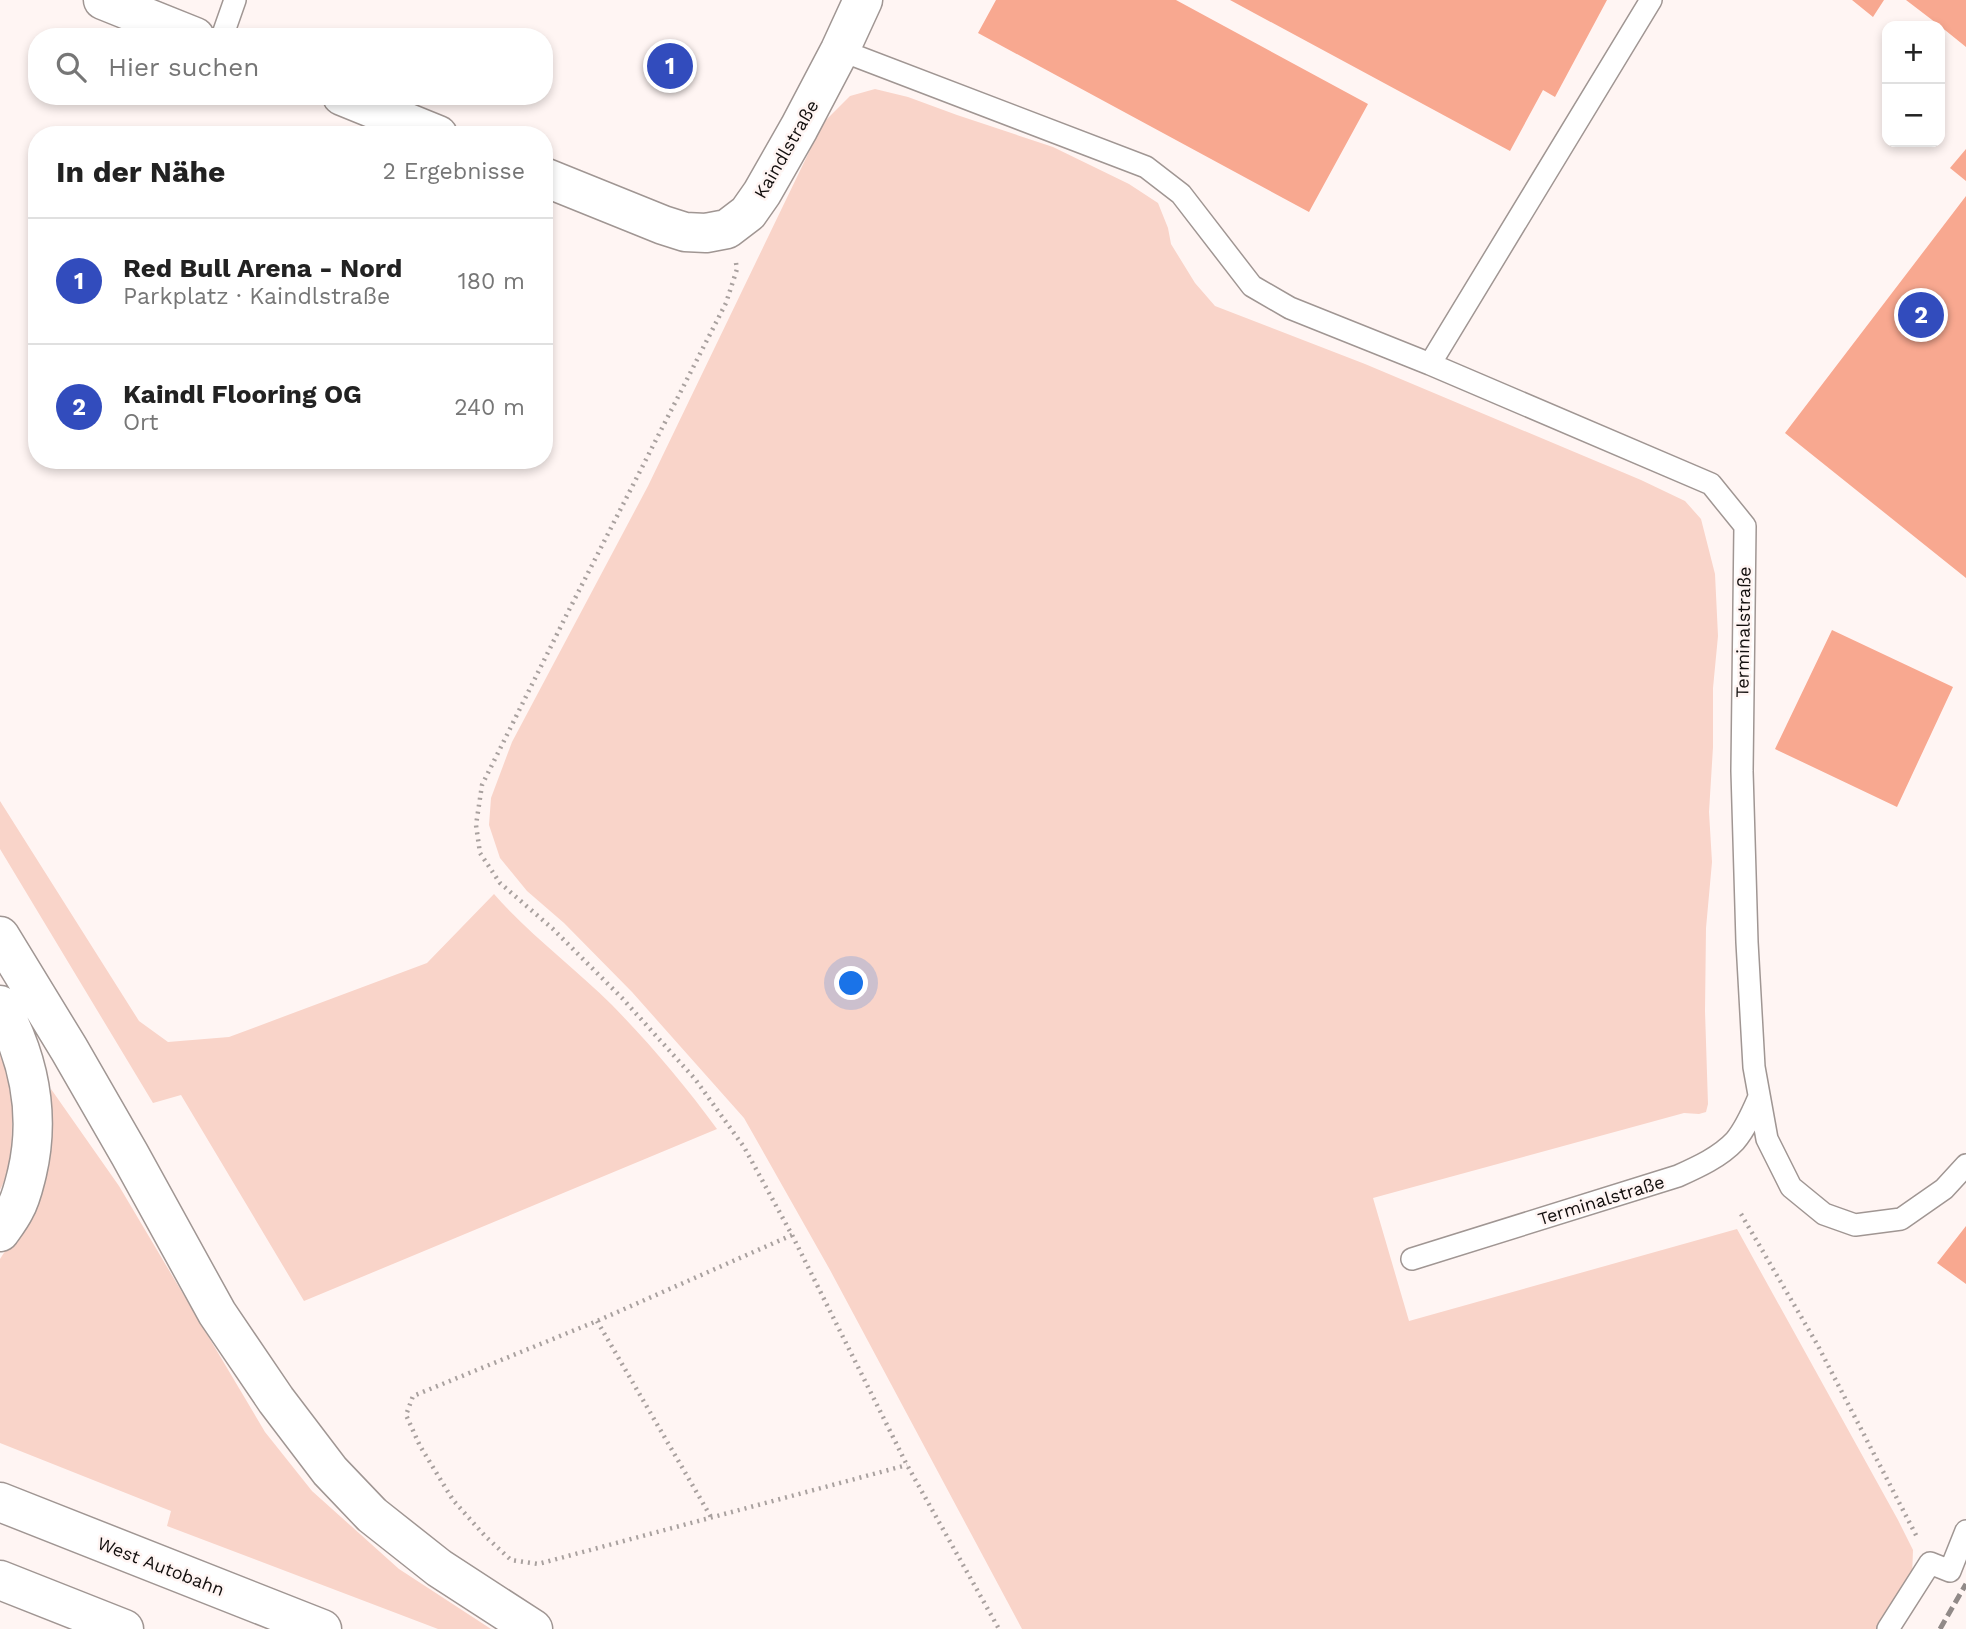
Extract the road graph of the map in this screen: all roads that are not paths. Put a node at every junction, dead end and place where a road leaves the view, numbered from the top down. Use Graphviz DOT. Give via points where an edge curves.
graph roads {
  1 [pos="103,0"];
  2 [pos="236,0"];
  3 [pos="863,0"];
  4 [pos="1651,0"];
  5 [pos="173,28"];
  6 [pos="225,28"];
  7 [pos="840,50"];
  8 [pos="364,105"];
  9 [pos="416,126"];
  10 [pos="553,181"];
  11 [pos="1430,364"];
  12 [pos="0,936"];
  13 [pos="0,1005"];
  14 [pos="1759,1096"];
  15 [pos="1966,1165"];
  16 [pos="0,1232"];
  17 [pos="1412,1259"];
  18 [pos="0,1502"];
  19 [pos="1966,1531"];
  20 [pos="0,1580"];
  21 [pos="124,1629"];
  22 [pos="322,1629"];
  23 [pos="533,1629"];
  24 [pos="1888,1629"];
  1 -- 5 [label="main road"];
  2 -- 6 [label="lane"];
  3 -- 7 [label="main road, Kaindlstraße"];
  4 -- 11 [label="lane"];
  7 -- 10 [label="main road, Kaindlstraße" via="762,193 748,214 727,229 685,232"];
  7 -- 11 [label="lane, Terminalstraße" via="1146,167 1181,194 1252,286 1290,308"];
  8 -- 9 [label="main road"];
  11 -- 14 [label="lane, Terminalstraße" via="1712,484 1745,526 1742,771 1748,970"];
  12 -- 23 [label="main road" via="217,1313 275,1400 330,1471 372,1515 439,1568"];
  13 -- 16 [label="main road" via="15,1032 34,1112 25,1180 16,1208"];
  14 -- 15 [label="lane, Terminalstraße" via="1766,1139 1791,1187 1824,1214 1855,1225 1901,1219 1944,1189"];
  14 -- 17 [label="lane, Terminalstraße" via="1735,1140 1703,1165"];
  18 -- 22 [label="main road, West Autobahn"];
  19 -- 24 [label="lane" via="1950,1571 1930,1563"];
  20 -- 21 [label="main road"];
}
